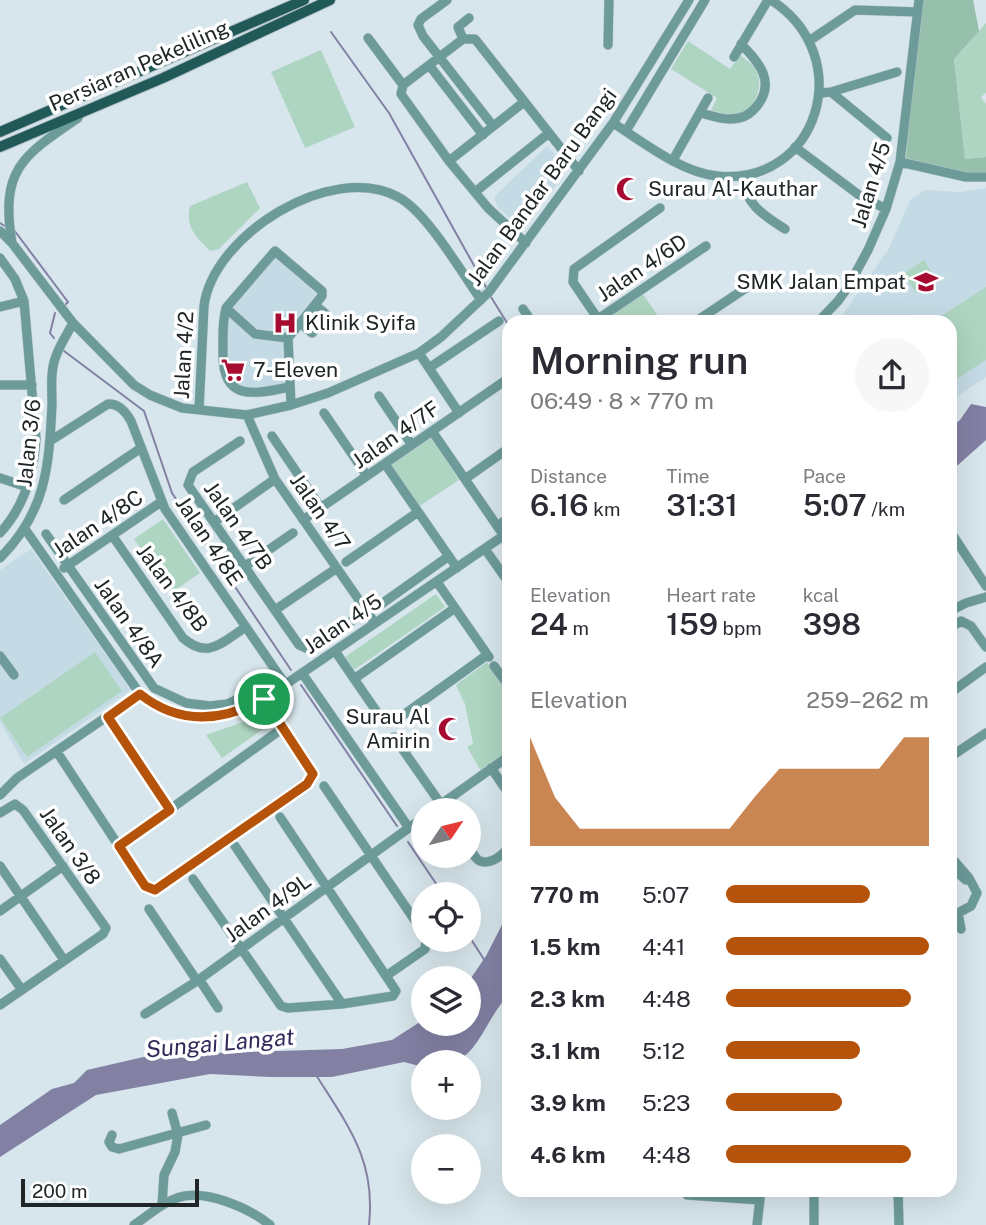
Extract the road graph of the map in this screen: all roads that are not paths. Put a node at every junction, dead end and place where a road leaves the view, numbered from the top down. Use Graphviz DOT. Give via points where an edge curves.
graph roads {
  1 [pos="304,0"];
  2 [pos="330,0"];
  3 [pos="447,0"];
  4 [pos="609,0"];
  5 [pos="689,0"];
  6 [pos="705,0"];
  7 [pos="769,0"];
  8 [pos="850,0"];
  9 [pos="919,0"];
  10 [pos="855,10"];
  11 [pos="918,12"];
  12 [pos="469,18"];
  13 [pos="234,32"];
  14 [pos="368,38"];
  15 [pos="463,39"];
  16 [pos="809,41"];
  17 [pos="239,44"];
  18 [pos="741,44"];
  19 [pos="608,45"];
  20 [pos="440,57"];
  21 [pos="734,57"];
  22 [pos="429,65"];
  23 [pos="897,72"];
  24 [pos="403,85"];
  25 [pos="826,92"];
  26 [pos="708,98"];
  27 [pos="524,102"];
  28 [pos="91,108"];
  29 [pos="701,113"];
  30 [pos="613,123"];
  31 [pos="493,126"];
  32 [pos="626,131"];
  33 [pos="0,132"];
  34 [pos="550,133"];
  35 [pos="483,135"];
  36 [pos="887,138"];
  37 [pos="0,147"];
  38 [pos="795,147"];
  39 [pos="673,160"];
  40 [pos="449,161"];
  41 [pos="901,162"];
  42 [pos="579,171"];
  43 [pos="741,176"];
  44 [pos="986,177"];
  45 [pos="475,192"];
  46 [pos="660,208"];
  47 [pos="886,209"];
  48 [pos="785,229"];
  49 [pos="0,232"];
  50 [pos="12,243"];
  51 [pos="526,243"];
  52 [pos="706,246"];
  53 [pos="0,258"];
  54 [pos="758,280"];
  55 [pos="481,300"];
  56 [pos="24,301"];
  57 [pos="315,305"];
  58 [pos="0,307"];
  59 [pos="226,308"];
  60 [pos="523,309"];
  61 [pos="527,315"];
  62 [pos="595,315"];
  63 [pos="608,315"];
  64 [pos="706,315"];
  65 [pos="825,315"];
  66 [pos="499,321"];
  67 [pos="73,323"];
  68 [pos="300,323"];
  69 [pos="288,338"];
  70 [pos="419,353"];
  71 [pos="429,368"];
  72 [pos="502,383"];
  73 [pos="0,385"];
  74 [pos="32,385"];
  75 [pos="289,387"];
  76 [pos="379,396"];
  77 [pos="291,405"];
  78 [pos="199,410"];
  79 [pos="324,413"];
  80 [pos="459,413"];
  81 [pos="247,415"];
  82 [pos="432,431"];
  83 [pos="272,436"];
  84 [pos="50,441"];
  85 [pos="240,441"];
  86 [pos="412,445"];
  87 [pos="141,448"];
  88 [pos="502,453"];
  89 [pos="385,464"];
  90 [pos="367,477"];
  91 [pos="0,478"];
  92 [pos="275,479"];
  93 [pos="465,479"];
  94 [pos="27,487"];
  95 [pos="64,500"];
  96 [pos="161,502"];
  97 [pos="321,508"];
  98 [pos="418,512"];
  99 [pos="303,520"];
  100 [pos="214,522"];
  101 [pos="502,522"];
  102 [pos="497,526"];
  103 [pos="25,529"];
  104 [pos="502,530"];
  105 [pos="0,533"];
  106 [pos="293,533"];
  107 [pos="46,534"];
  108 [pos="112,535"];
  109 [pos="502,537"];
  110 [pos="957,542"];
  111 [pos="485,549"];
  112 [pos="449,556"];
  113 [pos="0,558"];
  114 [pos="346,562"];
  115 [pos="68,566"];
  116 [pos="244,567"];
  117 [pos="502,567"];
  118 [pos="337,568"];
  119 [pos="457,568"];
  120 [pos="55,575"];
  121 [pos="437,582"];
  122 [pos="986,586"];
  123 [pos="986,597"];
  124 [pos="380,605"];
  125 [pos="455,608"];
  126 [pos="957,608"];
  127 [pos="275,610"];
  128 [pos="353,620"];
  129 [pos="375,623"];
  130 [pos="957,624"];
  131 [pos="246,627"];
  132 [pos="986,647"];
  133 [pos="335,651"];
  134 [pos="0,656"];
  135 [pos="491,660"];
  136 [pos="986,667"];
  137 [pos="277,673"];
  138 [pos="302,673"];
  139 [pos="14,675"];
  140 [pos="502,676"];
  141 [pos="354,679"];
  142 [pos="285,684"];
  143 [pos="957,688"];
  144 [pos="140,694"];
  145 [pos="264,699"];
  146 [pos="108,717"];
  147 [pos="283,727"];
  148 [pos="986,733"];
  149 [pos="394,737"];
  150 [pos="957,750"];
  151 [pos="57,752"];
  152 [pos="502,761"];
  153 [pos="491,768"];
  154 [pos="502,784"];
  155 [pos="324,786"];
  156 [pos="0,795"];
  157 [pos="434,798"];
  158 [pos="453,798"];
  159 [pos="170,810"];
  160 [pos="0,813"];
  161 [pos="280,817"];
  162 [pos="411,826"];
  163 [pos="119,846"];
  164 [pos="235,846"];
  165 [pos="502,852"];
  166 [pos="371,855"];
  167 [pos="481,861"];
  168 [pos="957,865"];
  169 [pos="0,866"];
  170 [pos="63,866"];
  171 [pos="957,871"];
  172 [pos="193,879"];
  173 [pos="971,882"];
  174 [pos="327,887"];
  175 [pos="21,896"];
  176 [pos="149,909"];
  177 [pos="0,911"];
  178 [pos="411,916"];
  179 [pos="284,918"];
  180 [pos="961,929"];
  181 [pos="241,949"];
  182 [pos="421,952"];
  183 [pos="0,959"];
  184 [pos="64,960"];
  185 [pos="386,976"];
  186 [pos="198,980"];
  187 [pos="22,990"];
  188 [pos="342,1004"];
  189 [pos="0,1005"];
  190 [pos="218,1008"];
  191 [pos="145,1014"];
  192 [pos="172,1113"];
  193 [pos="206,1125"];
  194 [pos="112,1135"];
  195 [pos="178,1135"];
  196 [pos="760,1197"];
  197 [pos="814,1197"];
  198 [pos="898,1197"];
  199 [pos="162,1205"];
  200 [pos="134,1225"];
  201 [pos="270,1225"];
  202 [pos="757,1225"];
  203 [pos="814,1225"];
  204 [pos="899,1225"];
  1 -- 13 [label="main road, Persiaran Pekeliling"];
  2 -- 17 [label="main road, Persiaran Pekeliling"];
  3 -- 20 [label="street" via="418,25"];
  4 -- 19 [label="street"];
  5 -- 30 [label="street, Jalan Bandar Baru Bangi"];
  6 -- 32 [label="street"];
  7 -- 16 [label="street" via="797,21"];
  7 -- 18 [label="street"];
  8 -- 10 [label="street"];
  9 -- 11 [label="street, Jalan 4/5"];
  10 -- 11 [label="street"];
  10 -- 16 [label="street"];
  11 -- 41 [label="street, Jalan 4/5"];
  12 -- 15 [label="street" via="458,27"];
  13 -- 17 [label="main road"];
  13 -- 33 [label="main road, Persiaran Pekeliling"];
  14 -- 24 [label="street"];
  15 -- 20 [label="street"];
  15 -- 27 [label="street" via="475,40"];
  16 -- 25 [label="street"];
  17 -- 28 [label="main road, Persiaran Pekeliling"];
  18 -- 21 [label="street"];
  18 -- 29 [label="street" via="764,74 766,88 759,103 737,118"];
  20 -- 22 [label="street"];
  20 -- 31 [label="street"];
  22 -- 24 [label="street"];
  22 -- 35 [label="street"];
  23 -- 25 [label="street"];
  24 -- 40 [label="street" via="401,94"];
  25 -- 36 [label="street"];
  25 -- 38 [label="street"];
  26 -- 29 [label="street"];
  27 -- 31 [label="street"];
  27 -- 34 [label="street"];
  28 -- 37 [label="main road, Persiaran Pekeliling"];
  28 -- 50 [label="street" via="19,164 7,206"];
  29 -- 39 [label="street"];
  30 -- 32 [label="street"];
  30 -- 42 [label="street, Jalan Bandar Baru Bangi"];
  31 -- 35 [label="street"];
  32 -- 39 [label="street"];
  34 -- 42 [label="street"];
  34 -- 45 [label="street"];
  35 -- 40 [label="street"];
  38 -- 43 [label="street" via="759,172"];
  38 -- 47 [label="street" via="859,195"];
  39 -- 43 [label="street" via="714,175"];
  40 -- 45 [label="street"];
  41 -- 44 [label="street"];
  41 -- 47 [label="street, Jalan 4/5"];
  42 -- 51 [label="street, Jalan Bandar Baru Bangi"];
  43 -- 48 [label="street" via="751,204"];
  45 -- 51 [label="street"];
  46 -- 62 [label="street" via="576,266 573,282"];
  47 -- 65 [label="street, Jalan 4/5" via="848,286"];
  49 -- 50 [label="street, Jalan Bandar Baru Bangi"];
  50 -- 67 [label="street, Jalan Bandar Baru Bangi"];
  51 -- 55 [label="street, Jalan Bandar Baru Bangi"];
  52 -- 63 [label="street, Jalan 4/6D"];
  53 -- 56 [label="street"];
  54 -- 64 [label="street"];
  55 -- 70 [label="street, Jalan Bandar Baru Bangi"];
  55 -- 78 [label="street, Jalan 4/2" via="421,216 398,196 366,188 326,192 304,200 258,225 219,265 205,299"];
  56 -- 58 [label="street"];
  56 -- 74 [label="street"];
  57 -- 59 [label="street" via="322,291 275,251"];
  57 -- 68 [label="street"];
  57 -- 68 [label="street" via="327,315 312,333"];
  59 -- 69 [label="street" via="255,334"];
  59 -- 75 [label="street" via="223,367 229,384 256,393"];
  60 -- 61 [label="street"];
  66 -- 71 [label="street"];
  67 -- 78 [label="street, Jalan Bandar Baru Bangi" via="134,385 166,403"];
  67 -- 84 [label="street, Jalan 3/6" via="54,363"];
  68 -- 69 [label="street"];
  69 -- 75 [label="street"];
  70 -- 71 [label="street"];
  70 -- 77 [label="street, Jalan Bandar Baru Bangi"];
  71 -- 80 [label="street"];
  72 -- 80 [label="street, Jalan 4/7F"];
  73 -- 74 [label="street"];
  74 -- 94 [label="street" via="35,459"];
  75 -- 77 [label="street"];
  76 -- 86 [label="street"];
  77 -- 81 [label="street, Jalan Bandar Baru Bangi"];
  78 -- 81 [label="street, Jalan Bandar Baru Bangi"];
  79 -- 90 [label="street"];
  80 -- 82 [label="street, Jalan 4/7F"];
  81 -- 92 [label="street, Jalan 4/7"];
  82 -- 86 [label="street, Jalan 4/7F"];
  82 -- 93 [label="street"];
  83 -- 97 [label="street"];
  84 -- 87 [label="street, Jalan 4/8E" via="113,403 128,415"];
  84 -- 103 [label="street, Jalan 3/6" via="46,479"];
  85 -- 100 [label="street, Jalan 4/7B" via="193,472 188,485"];
  86 -- 89 [label="street, Jalan 4/7F"];
  87 -- 95 [label="street"];
  87 -- 96 [label="street, Jalan 4/8E"];
  88 -- 93 [label="street"];
  89 -- 90 [label="street, Jalan 4/7F"];
  89 -- 98 [label="street"];
  90 -- 97 [label="street, Jalan 4/7F"];
  91 -- 94 [label="street"];
  92 -- 99 [label="street, Jalan 4/7"];
  92 -- 100 [label="street"];
  93 -- 102 [label="street"];
  94 -- 105 [label="street"];
  96 -- 108 [label="street, Jalan 4/8C"];
  96 -- 131 [label="street, Jalan 4/8E"];
  97 -- 99 [label="street, Jalan 4/7F"];
  98 -- 112 [label="street"];
  98 -- 114 [label="street"];
  99 -- 118 [label="street, Jalan 4/7"];
  100 -- 116 [label="street, Jalan 4/7B"];
  101 -- 102 [label="street"];
  102 -- 104 [label="street"];
  103 -- 113 [label="street, Jalan 3/6"];
  103 -- 120 [label="street, Jalan 4/5"];
  106 -- 116 [label="street"];
  107 -- 115 [label="street, Jalan 4/8A"];
  108 -- 115 [label="street, Jalan 4/8C"];
  108 -- 131 [label="street, Jalan 4/8B" via="193,647 213,647"];
  109 -- 111 [label="street, Jalan 4/5"];
  110 -- 122 [label="street"];
  111 -- 117 [label="street"];
  111 -- 119 [label="street, Jalan 4/5"];
  112 -- 119 [label="street"];
  112 -- 124 [label="street"];
  115 -- 120 [label="street, Jalan 4/8C"];
  115 -- 137 [label="street, Jalan 4/8A" via="147,680 171,697 199,706 227,704"];
  116 -- 127 [label="street, Jalan 4/7B"];
  118 -- 127 [label="street"];
  118 -- 129 [label="street, Jalan 4/7"];
  119 -- 121 [label="street, Jalan 4/5"];
  120 -- 144 [label="street, Jalan 4/5"];
  121 -- 125 [label="street"];
  121 -- 129 [label="street, Jalan 4/5"];
  123 -- 126 [label="street"];
  125 -- 135 [label="street"];
  125 -- 141 [label="street"];
  127 -- 128 [label="street, Jalan 4/7B" via="299,645 310,650"];
  129 -- 133 [label="street, Jalan 4/5"];
  130 -- 132 [label="street" via="968,623"];
  131 -- 137 [label="street, Jalan 4/8E"];
  133 -- 138 [label="street, Jalan 4/5"];
  133 -- 141 [label="street"];
  134 -- 139 [label="street"];
  135 -- 140 [label="street"];
  135 -- 141 [label="street" via="388,723"];
  136 -- 143 [label="street"];
  137 -- 142 [label="street, Jalan 4/8E"];
  138 -- 142 [label="street, Jalan 4/5"];
  138 -- 162 [label="street"];
  142 -- 145 [label="street, Jalan 4/5"];
  144 -- 145 [label="street, Jalan 4/5" via="166,710 200,717 242,711"];
  144 -- 146 [label="street"];
  145 -- 147 [label="street"];
  146 -- 151 [label="street"];
  146 -- 159 [label="street"];
  147 -- 159 [label="street"];
  147 -- 163 [label="street" via="312,771 307,784 155,890 145,886"];
  148 -- 150 [label="street"];
  149 -- 157 [label="street"];
  151 -- 156 [label="street"];
  151 -- 163 [label="street"];
  152 -- 153 [label="street"];
  153 -- 154 [label="street"];
  153 -- 158 [label="street"];
  155 -- 166 [label="street"];
  159 -- 163 [label="street"];
  160 -- 170 [label="street, Jalan 3/8" via="10,805 19,806"];
  161 -- 174 [label="street"];
  162 -- 166 [label="street, Jalan 4/9L"];
  164 -- 179 [label="street"];
  165 -- 167 [label="street" via="492,861"];
  166 -- 174 [label="street, Jalan 4/9L"];
  166 -- 178 [label="street"];
  168 -- 173 [label="street"];
  169 -- 175 [label="street"];
  170 -- 175 [label="street"];
  170 -- 184 [label="street, Jalan 3/8" via="105,925 103,934"];
  171 -- 173 [label="street"];
  172 -- 181 [label="street"];
  173 -- 180 [label="street" via="977,893 971,906 958,913"];
  174 -- 179 [label="street, Jalan 4/9L"];
  174 -- 185 [label="street"];
  175 -- 177 [label="street"];
  175 -- 184 [label="street"];
  176 -- 186 [label="street"];
  179 -- 181 [label="street, Jalan 4/9L"];
  179 -- 188 [label="street"];
  181 -- 186 [label="street, Jalan 4/9L"];
  181 -- 188 [label="street" via="281,1006"];
  182 -- 185 [label="street"];
  183 -- 187 [label="street"];
  184 -- 187 [label="street"];
  185 -- 188 [label="street" via="395,995"];
  186 -- 190 [label="street"];
  186 -- 191 [label="street, Jalan 4/9L"];
  187 -- 189 [label="street"];
  192 -- 195 [label="street"];
  193 -- 195 [label="street"];
  194 -- 195 [label="street" via="108,1142 118,1149 170,1133"];
  195 -- 199 [label="street" via="164,1175"];
  196 -- 202 [label="street"];
  197 -- 203 [label="street"];
  198 -- 204 [label="street"];
  199 -- 200 [label="street"];
  199 -- 201 [label="street" via="184,1195 217,1198"];
}
